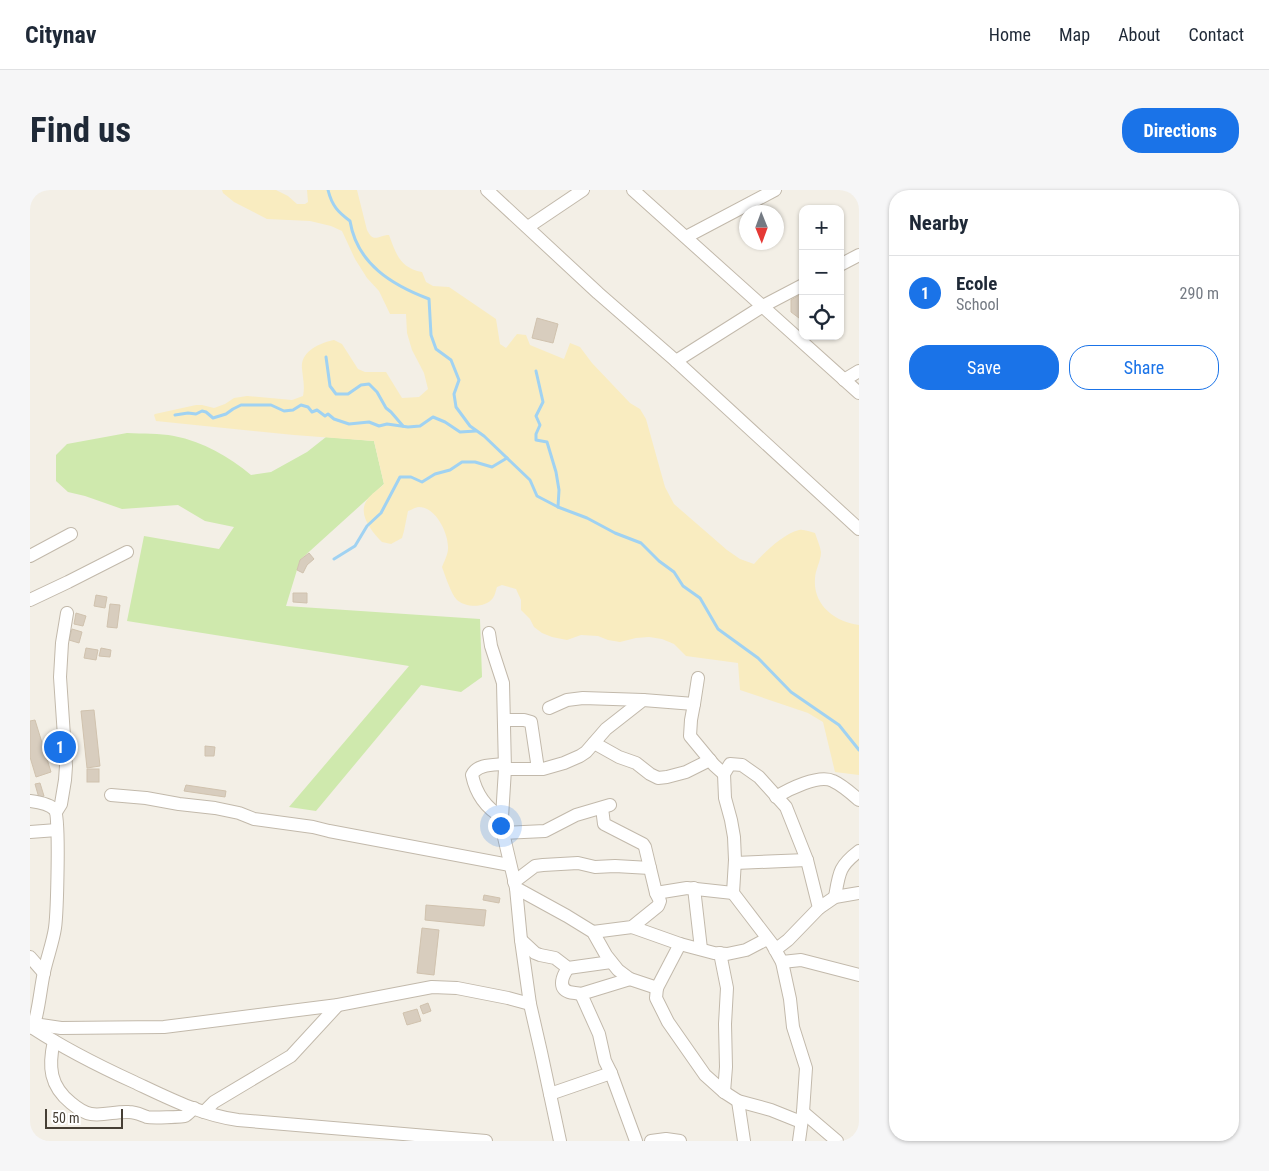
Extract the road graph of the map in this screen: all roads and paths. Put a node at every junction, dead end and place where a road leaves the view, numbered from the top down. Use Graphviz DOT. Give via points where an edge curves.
graph roads {
  1 [pos="487,190"];
  2 [pos="583,190"];
  3 [pos="633,190"];
  4 [pos="775,190"];
  5 [pos="528,227"];
  6 [pos="686,237"];
  7 [pos="859,255"];
  8 [pos="844,264"];
  9 [pos="799,287"];
  10 [pos="762,306"];
  11 [pos="676,361"];
  12 [pos="859,371"];
  13 [pos="844,380"];
  14 [pos="859,393"];
  15 [pos="859,529"];
  16 [pos="71,534"];
  17 [pos="126,552"];
  18 [pos="30,556"];
  19 [pos="30,600"];
  20 [pos="67,613"];
  21 [pos="489,633"];
  22 [pos="698,678"];
  23 [pos="644,700"];
  24 [pos="694,704"];
  25 [pos="549,708"];
  26 [pos="504,720"];
  27 [pos="594,743"];
  28 [pos="710,760"];
  29 [pos="504,766"];
  30 [pos="538,769"];
  31 [pos="724,774"];
  32 [pos="112,795"];
  33 [pos="776,797"];
  34 [pos="859,800"];
  35 [pos="30,801"];
  36 [pos="56,812"];
  37 [pos="502,817"];
  38 [pos="57,830"];
  39 [pos="30,832"];
  40 [pos="504,833"];
  41 [pos="859,851"];
  42 [pos="807,860"];
  43 [pos="735,863"];
  44 [pos="510,865"];
  45 [pos="650,868"];
  46 [pos="515,885"];
  47 [pos="694,888"];
  48 [pos="656,892"];
  49 [pos="733,893"];
  50 [pos="858,895"];
  51 [pos="835,897"];
  52 [pos="819,908"];
  53 [pos="632,927"];
  54 [pos="593,932"];
  55 [pos="767,938"];
  56 [pos="521,940"];
  57 [pos="680,944"];
  58 [pos="701,949"];
  59 [pos="720,953"];
  60 [pos="779,956"];
  61 [pos="30,957"];
  62 [pos="611,962"];
  63 [pos="568,968"];
  64 [pos="44,972"];
  65 [pos="859,975"];
  66 [pos="630,979"];
  67 [pos="657,988"];
  68 [pos="581,994"];
  69 [pos="530,1004"];
  70 [pos="338,1005"];
  71 [pos="32,1026"];
  72 [pos="54,1041"];
  73 [pos="611,1073"];
  74 [pos="724,1092"];
  75 [pos="550,1094"];
  76 [pos="738,1101"];
  77 [pos="199,1110"];
  78 [pos="802,1117"];
  79 [pos="419,1138"];
  80 [pos="486,1141"];
  81 [pos="560,1141"];
  82 [pos="636,1141"];
  83 [pos="651,1141"];
  84 [pos="680,1141"];
  85 [pos="744,1141"];
  86 [pos="799,1141"];
  87 [pos="837,1141"];
  1 -- 5 [label="street"];
  2 -- 5 [label="street"];
  3 -- 6 [label="street"];
  4 -- 6 [label="street"];
  5 -- 11 [label="street"];
  6 -- 10 [label="street"];
  7 -- 8 [label="street"];
  9 -- 10 [label="street"];
  10 -- 11 [label="street"];
  10 -- 13 [label="street"];
  11 -- 15 [label="street"];
  12 -- 13 [label="street"];
  13 -- 14 [label="street"];
  16 -- 18 [label="street"];
  17 -- 19 [label="street"];
  20 -- 36 [label="street" via="60,677 66,766 61,804"];
  21 -- 26 [label="street" via="502,684"];
  22 -- 24 [label="street"];
  23 -- 24 [label="street"];
  23 -- 25 [label="street" via="583,698 567,700"];
  23 -- 27 [label="street" via="606,729"];
  24 -- 28 [label="street" via="690,736"];
  26 -- 29 [label="street"];
  26 -- 30 [label="street" via="531,722"];
  27 -- 28 [label="street" via="636,763 658,778 686,772"];
  27 -- 30 [label="street" via="586,752 564,764"];
  28 -- 31 [label="street"];
  29 -- 30 [label="street"];
  29 -- 37 [label="street"];
  29 -- 37 [label="street" via="482,767 472,775 482,799"];
  31 -- 33 [label="street" via="730,764 742,765 759,777"];
  31 -- 43 [label="street"];
  32 -- 44 [label="street" via="215,808 254,819 313,827"];
  33 -- 34 [label="street" via="807,782 826,779 834,781"];
  33 -- 42 [label="street" via="786,807"];
  35 -- 36 [label="street"];
  36 -- 38 [label="street"];
  37 -- 40 [label="street"];
  38 -- 39 [label="street"];
  38 -- 64 [label="street" via="55,930"];
  40 -- 44 [label="street"];
  40 -- 45 [label="street" via="545,831 576,815 606,806 604,824 643,844"];
  41 -- 51 [label="street" via="843,866"];
  42 -- 43 [label="street"];
  42 -- 52 [label="street"];
  43 -- 49 [label="street"];
  44 -- 46 [label="street"];
  45 -- 46 [label="street" via="543,864 535,866"];
  45 -- 48 [label="street"];
  46 -- 54 [label="street"];
  46 -- 56 [label="street"];
  47 -- 48 [label="street"];
  47 -- 49 [label="street"];
  47 -- 58 [label="street"];
  48 -- 53 [label="street" via="660,901 658,906"];
  49 -- 55 [label="street"];
  50 -- 51 [label="street"];
  51 -- 52 [label="street"];
  52 -- 60 [label="street" via="788,940"];
  53 -- 54 [label="street"];
  53 -- 57 [label="street"];
  54 -- 62 [label="street"];
  55 -- 59 [label="street" via="746,950"];
  55 -- 60 [label="street"];
  56 -- 63 [label="street" via="534,953 555,958"];
  56 -- 69 [label="street"];
  57 -- 58 [label="street"];
  57 -- 67 [label="street"];
  58 -- 59 [label="street"];
  59 -- 74 [label="street" via="727,988"];
  60 -- 65 [label="street"];
  60 -- 78 [label="street" via="793,1027 806,1068"];
  61 -- 64 [label="street"];
  62 -- 63 [label="street"];
  62 -- 66 [label="street"];
  63 -- 68 [label="street" via="563,975 563,989"];
  64 -- 71 [label="street" via="37,1016"];
  66 -- 67 [label="street"];
  66 -- 68 [label="street"];
  67 -- 74 [label="street" via="656,998 668,1022 705,1075"];
  68 -- 73 [label="street" via="599,1034"];
  69 -- 70 [label="street" via="457,988 432,987"];
  69 -- 75 [label="street"];
  70 -- 71 [label="street" via="164,1028"];
  70 -- 77 [label="street" via="291,1056"];
  71 -- 72 [label="street"];
  72 -- 77 [label="street" via="88,1060"];
  72 -- 77 [label="street" via="51,1066 56,1088 64,1098 89,1114 126,1112 153,1118 186,1116"];
  73 -- 75 [label="street"];
  73 -- 82 [label="street"];
  74 -- 76 [label="street"];
  75 -- 81 [label="street"];
  76 -- 78 [label="street"];
  76 -- 85 [label="street"];
  77 -- 79 [label="street" via="238,1120"];
  78 -- 86 [label="street"];
  78 -- 87 [label="street"];
  79 -- 80 [label="street"];
  83 -- 84 [label="street"];
}
